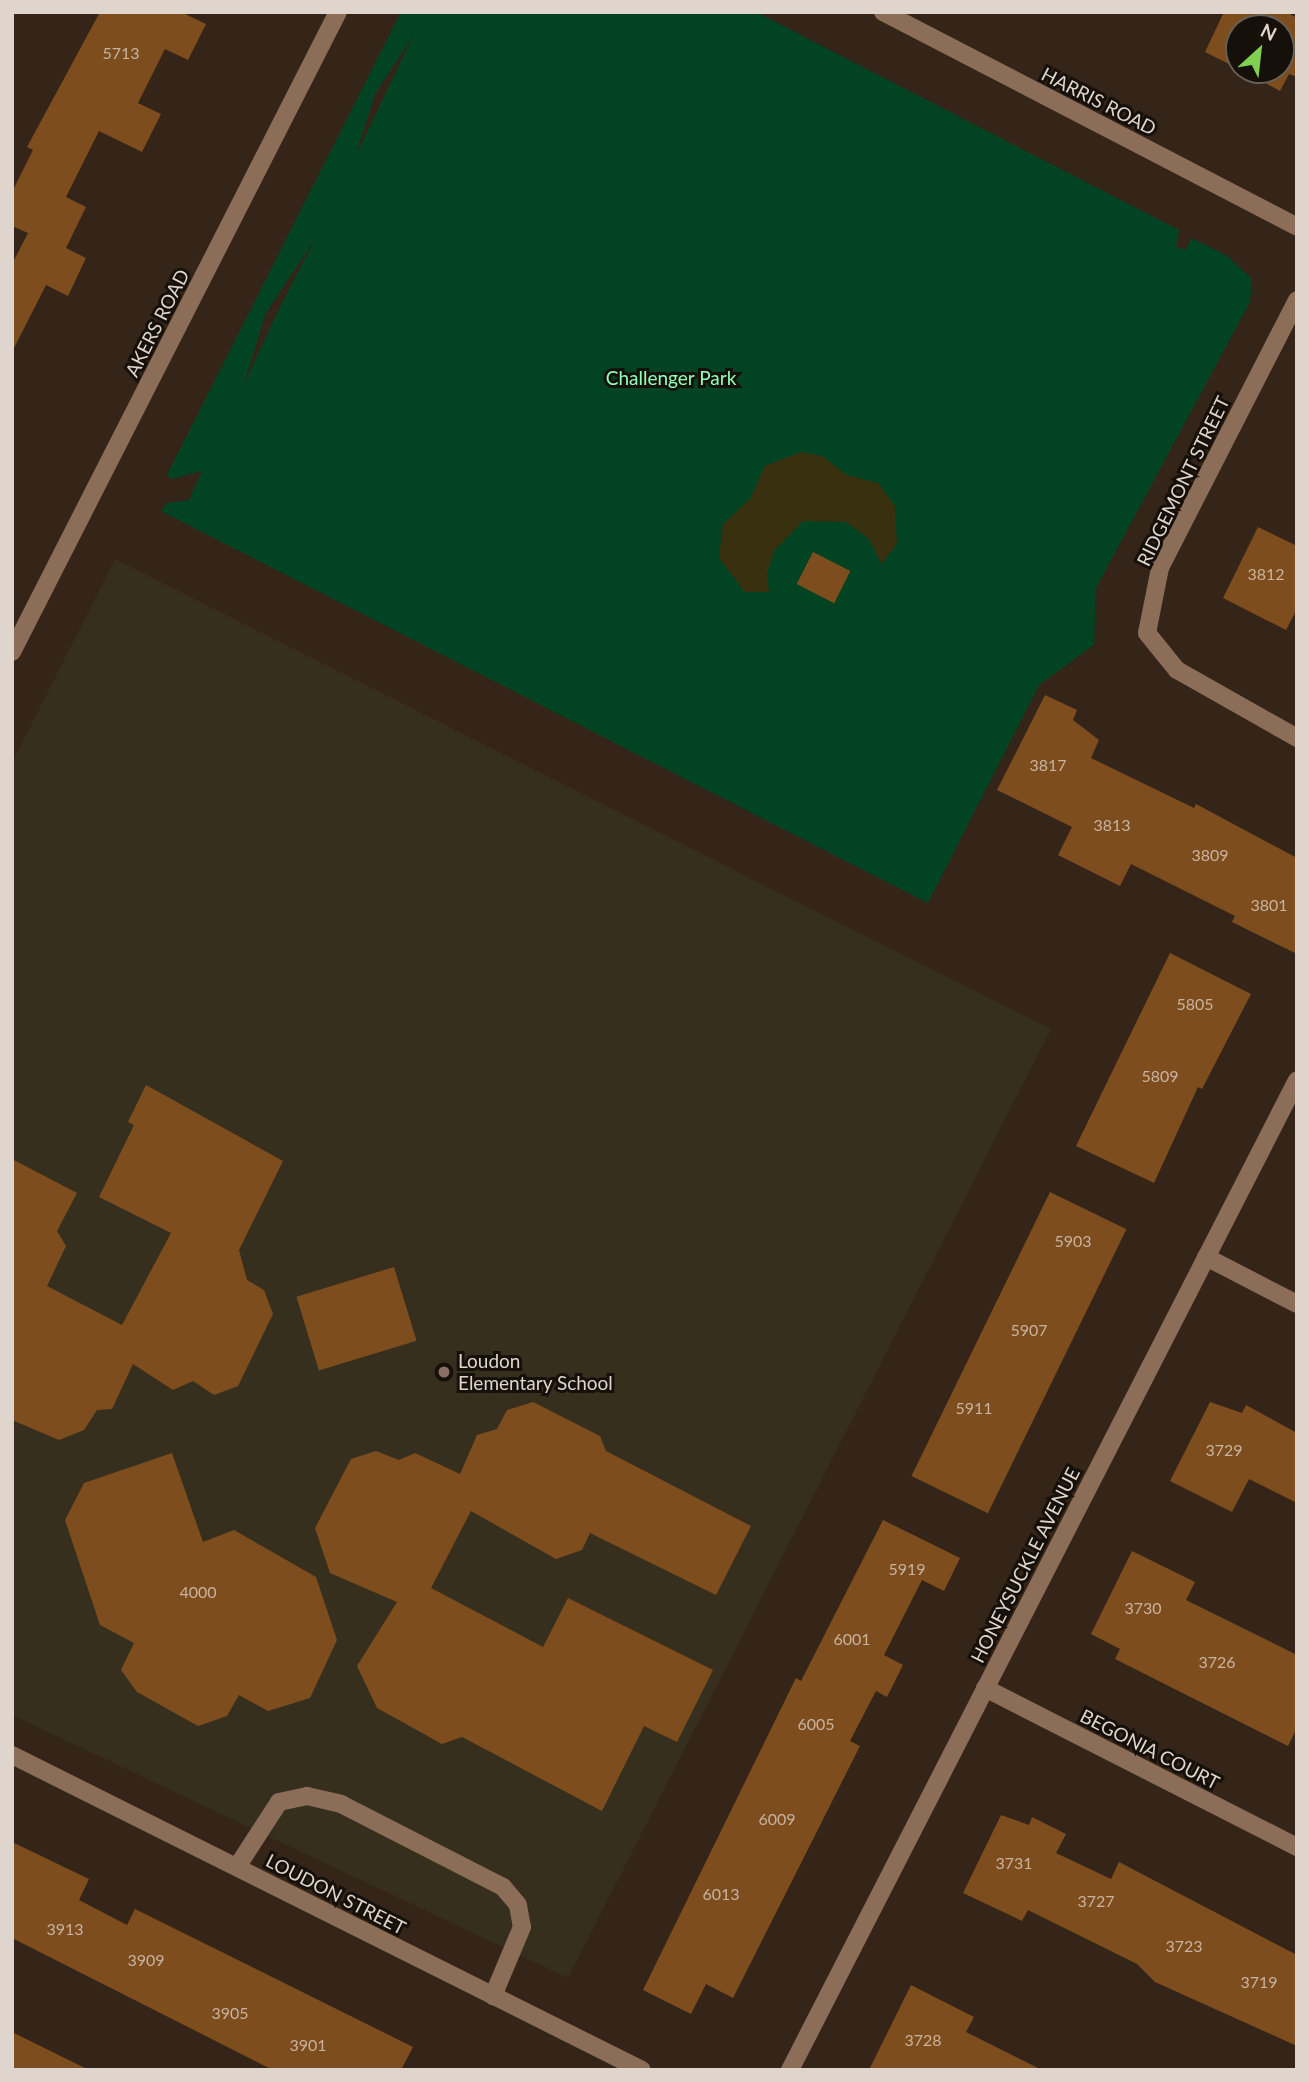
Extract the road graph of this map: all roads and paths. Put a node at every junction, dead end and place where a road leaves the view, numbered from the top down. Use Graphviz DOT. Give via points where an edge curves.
graph roads {
  1 [pos="338,12"];
  2 [pos="883,12"];
  3 [pos="1297,227"];
  4 [pos="1297,300"];
  5 [pos="12,652"];
  6 [pos="1297,738"];
  7 [pos="1297,1080"];
  8 [pos="1206,1257"];
  9 [pos="1297,1304"];
  10 [pos="985,1688"];
  11 [pos="12,1755"];
  12 [pos="1297,1847"];
  13 [pos="237,1867"];
  14 [pos="493,1996"];
  15 [pos="642,2070"];
  16 [pos="790,2070"];
  1 -- 5 [label="street, AKERS ROAD"];
  2 -- 3 [label="street, HARRIS ROAD"];
  4 -- 6 [label="street, RIDGEMONT STREET" via="1160,568 1147,633 1177,670"];
  7 -- 8 [label="street, HONEYSUCKLE AVENUE"];
  8 -- 9 [label="street"];
  8 -- 10 [label="street, HONEYSUCKLE AVENUE"];
  10 -- 12 [label="street, BEGONIA COURT"];
  10 -- 16 [label="street, HONEYSUCKLE AVENUE"];
  11 -- 13 [label="street, LOUDON STREET"];
  13 -- 14 [label="street, LOUDON STREET"];
  13 -- 14 [label="street" via="279,1802 307,1796 341,1804 503,1887 518,1905 522,1927"];
  14 -- 15 [label="street, LOUDON STREET"];
}
